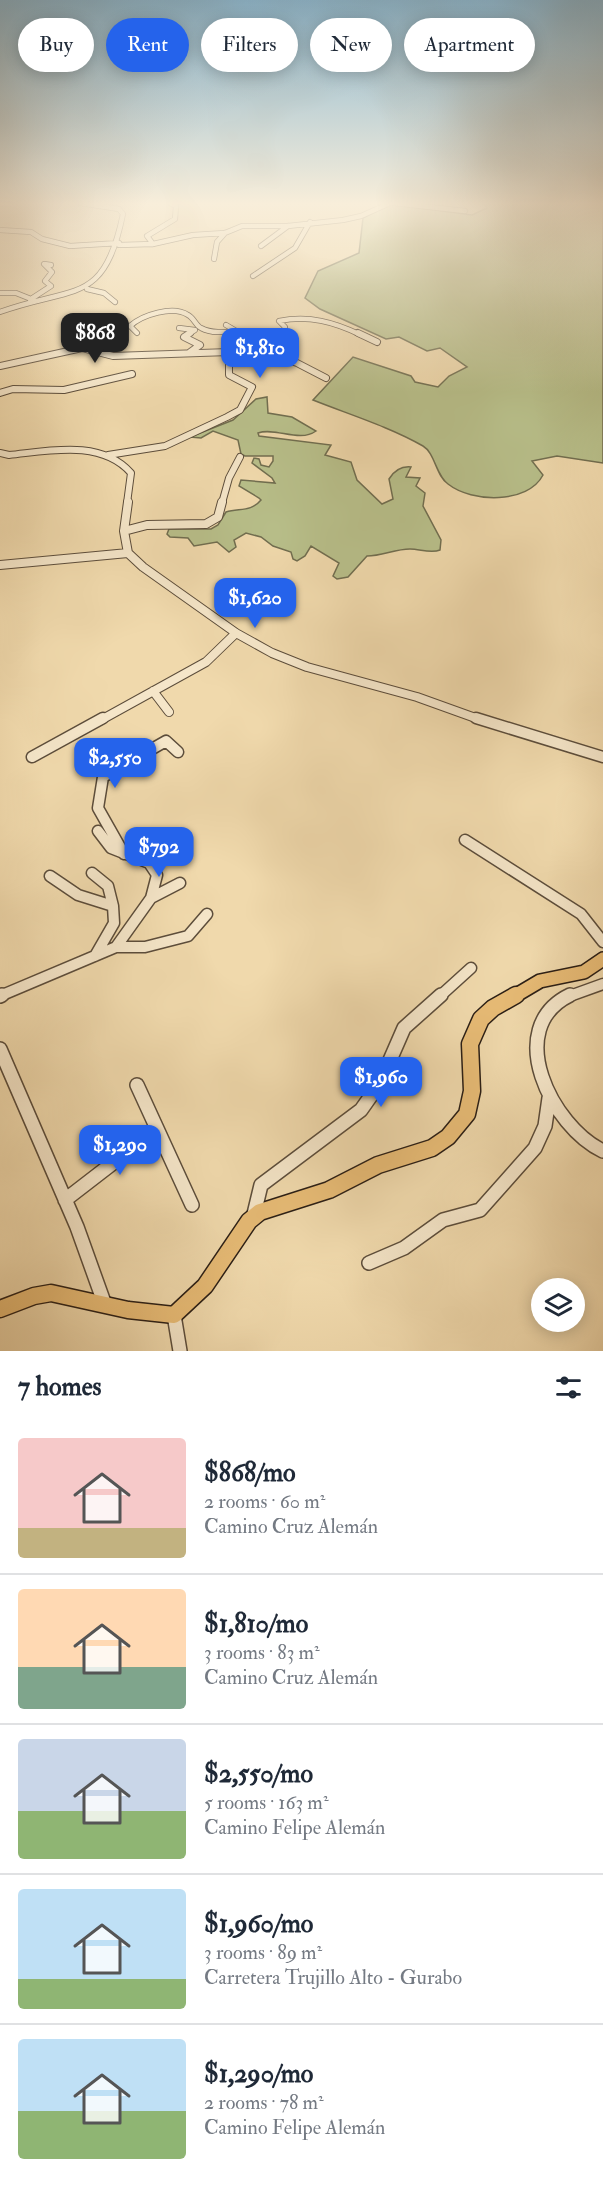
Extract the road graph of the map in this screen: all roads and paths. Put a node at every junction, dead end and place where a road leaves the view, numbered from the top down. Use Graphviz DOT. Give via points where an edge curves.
graph roads {
  1 [pos="46,266"];
  2 [pos="106,266"];
  3 [pos="270,266"];
  4 [pos="253,276"];
  5 [pos="87,289"];
  6 [pos="0,293"];
  7 [pos="31,301"];
  8 [pos="115,302"];
  9 [pos="0,312"];
  10 [pos="226,324"];
  11 [pos="180,328"];
  12 [pos="239,332"];
  13 [pos="137,333"];
  14 [pos="377,342"];
  15 [pos="254,348"];
  16 [pos="228,352"];
  17 [pos="189,353"];
  18 [pos="0,366"];
  19 [pos="132,374"];
  20 [pos="326,378"];
  21 [pos="0,393"];
  22 [pos="0,453"];
  23 [pos="9,455"];
  24 [pos="108,456"];
  25 [pos="240,457"];
  26 [pos="0,459"];
  27 [pos="124,531"];
  28 [pos="128,553"];
  29 [pos="0,565"];
  30 [pos="236,633"];
  31 [pos="153,691"];
  32 [pos="169,712"];
  33 [pos="178,752"];
  34 [pos="32,757"];
  35 [pos="603,757"];
  36 [pos="98,831"];
  37 [pos="465,840"];
  38 [pos="124,854"];
  39 [pos="92,873"];
  40 [pos="50,876"];
  41 [pos="180,883"];
  42 [pos="151,898"];
  43 [pos="113,906"];
  44 [pos="207,914"];
  45 [pos="603,942"];
  46 [pos="116,947"];
  47 [pos="95,956"];
  48 [pos="603,959"];
  49 [pos="471,968"];
  50 [pos="603,984"];
  51 [pos="0,996"];
  52 [pos="0,1049"];
  53 [pos="137,1084"];
  54 [pos="549,1098"];
  55 [pos="157,1129"];
  56 [pos="603,1151"];
  57 [pos="65,1200"];
  58 [pos="192,1205"];
  59 [pos="254,1218"];
  60 [pos="369,1263"];
  61 [pos="105,1305"];
  62 [pos="0,1309"];
  63 [pos="174,1316"];
  64 [pos="180,1351"];
  1 -- 7 [label="street" via="52,272 45,281 53,287"];
  2 -- 5 [label="street"];
  3 -- 4 [label="street"];
  5 -- 7 [label="street"];
  5 -- 8 [label="street" via="105,292"];
  6 -- 7 [label="street" via="16,293"];
  7 -- 9 [label="street"];
  10 -- 12 [label="street"];
  11 -- 17 [label="street" via="195,330 184,337 200,345"];
  12 -- 13 [label="street" via="199,328 193,318 178,311 136,319 130,326"];
  12 -- 15 [label="street"];
  14 -- 15 [label="street" via="319,318 298,317 279,321 285,327 284,333 270,344"];
  15 -- 16 [label="street"];
  15 -- 20 [label="street"];
  16 -- 17 [label="street"];
  16 -- 24 [label="street" via="229,375 252,387 240,410 165,446"];
  17 -- 18 [label="street" via="113,356 82,348"];
  19 -- 21 [label="street" via="64,390 13,389"];
  22 -- 23 [label="street"];
  23 -- 24 [label="street" via="83,450"];
  23 -- 26 [label="street"];
  24 -- 27 [label="street" via="126,465 130,473"];
  25 -- 27 [label="street" via="214,521 147,525"];
  27 -- 28 [label="street"];
  28 -- 29 [label="street"];
  28 -- 30 [label="street"];
  30 -- 31 [label="street" via="206,662"];
  30 -- 35 [label="street" via="308,667 417,697"];
  31 -- 32 [label="street"];
  31 -- 34 [label="street"];
  33 -- 38 [label="street" via="166,741 103,777 98,808"];
  36 -- 38 [label="street" via="111,848"];
  37 -- 45 [label="street" via="573,908"];
  38 -- 42 [label="street" via="149,863 157,875"];
  39 -- 43 [label="street" via="113,892"];
  40 -- 43 [label="street" via="78,895"];
  41 -- 42 [label="street"];
  42 -- 46 [label="street"];
  43 -- 47 [label="street" via="114,923"];
  44 -- 46 [label="street" via="188,936 145,947"];
  46 -- 47 [label="street"];
  47 -- 51 [label="street"];
  48 -- 59 [label="main road" via="584,972 540,981 481,1019 470,1044 472,1090 467,1114 448,1137 432,1148 378,1165 329,1190 260,1212"];
  49 -- 59 [label="street" via="404,1028 380,1083 362,1110 261,1185"];
  50 -- 54 [label="street" via="566,995 548,1010 538,1030 536,1050"];
  52 -- 57 [label="street"];
  53 -- 55 [label="street"];
  54 -- 56 [label="street" via="577,1138"];
  54 -- 60 [label="street" via="535,1148 480,1210 442,1220 404,1248"];
  55 -- 57 [label="street"];
  55 -- 58 [label="street"];
  57 -- 61 [label="street"];
  59 -- 63 [label="main road" via="205,1286"];
  61 -- 62 [label="main road" via="51,1293"];
  61 -- 63 [label="main road"];
  63 -- 64 [label="street"];
}
